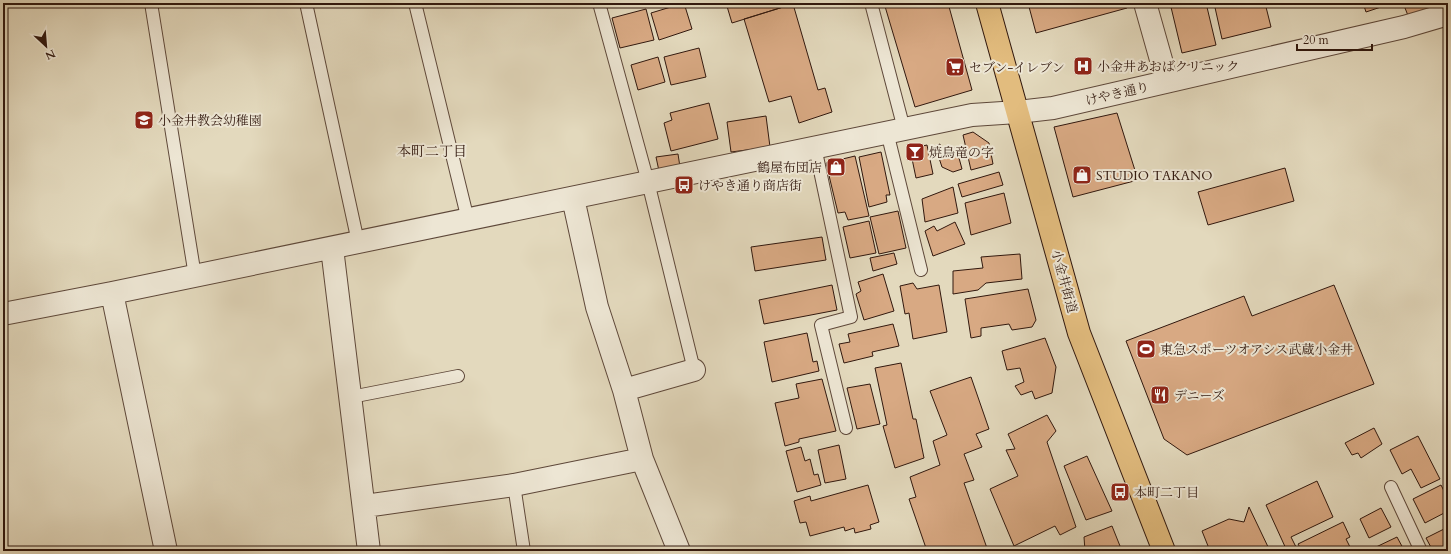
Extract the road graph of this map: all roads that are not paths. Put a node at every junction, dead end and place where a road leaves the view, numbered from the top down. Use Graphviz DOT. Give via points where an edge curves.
graph roads {
  1 [pos="151,3"];
  2 [pos="306,3"];
  3 [pos="415,3"];
  4 [pos="599,3"];
  5 [pos="871,3"];
  6 [pos="987,3"];
  7 [pos="1145,3"];
  8 [pos="1448,14"];
  9 [pos="1167,81"];
  10 [pos="1018,112"];
  11 [pos="896,130"];
  12 [pos="815,147"];
  13 [pos="648,182"];
  14 [pos="573,198"];
  15 [pos="468,220"];
  16 [pos="358,242"];
  17 [pos="332,248"];
  18 [pos="921,270"];
  19 [pos="195,276"];
  20 [pos="112,293"];
  21 [pos="3,314"];
  22 [pos="694,370"];
  23 [pos="458,376"];
  24 [pos="624,390"];
  25 [pos="351,397"];
  26 [pos="846,428"];
  27 [pos="642,459"];
  28 [pos="514,486"];
  29 [pos="1391,487"];
  30 [pos="365,506"];
  31 [pos="166,551"];
  32 [pos="370,551"];
  33 [pos="524,551"];
  34 [pos="679,551"];
  35 [pos="1164,551"];
  36 [pos="1421,551"];
  1 -- 19 [label="lane"];
  2 -- 16 [label="lane"];
  3 -- 15 [label="lane"];
  4 -- 13 [label="lane"];
  5 -- 11 [label="lane"];
  6 -- 10 [label="main road, 小金井街道"];
  7 -- 9 [label="street"];
  8 -- 9 [label="street, けやき通り" via="1404,27"];
  9 -- 10 [label="street, けやき通り" via="1053,108"];
  10 -- 11 [label="street, けやき通り" via="972,114"];
  10 -- 35 [label="main road, 小金井街道" via="1079,333"];
  11 -- 12 [label="street, けやき通り"];
  11 -- 18 [label="lane"];
  12 -- 13 [label="street, けやき通り"];
  12 -- 26 [label="lane" via="851,317 821,325"];
  13 -- 14 [label="street, けやき通り"];
  13 -- 22 [label="lane"];
  14 -- 15 [label="street, けやき通り"];
  14 -- 24 [label="street" via="597,307"];
  15 -- 16 [label="street, けやき通り"];
  16 -- 17 [label="street, けやき通り"];
  17 -- 19 [label="street, けやき通り"];
  17 -- 25 [label="street"];
  19 -- 20 [label="street, けやき通り"];
  20 -- 21 [label="street, けやき通り"];
  20 -- 31 [label="street"];
  22 -- 24 [label="street"];
  23 -- 25 [label="lane"];
  24 -- 27 [label="street"];
  25 -- 30 [label="street"];
  27 -- 28 [label="street"];
  27 -- 34 [label="street"];
  28 -- 30 [label="street"];
  28 -- 33 [label="lane"];
  29 -- 36 [label="lane"];
  30 -- 32 [label="street"];
}
